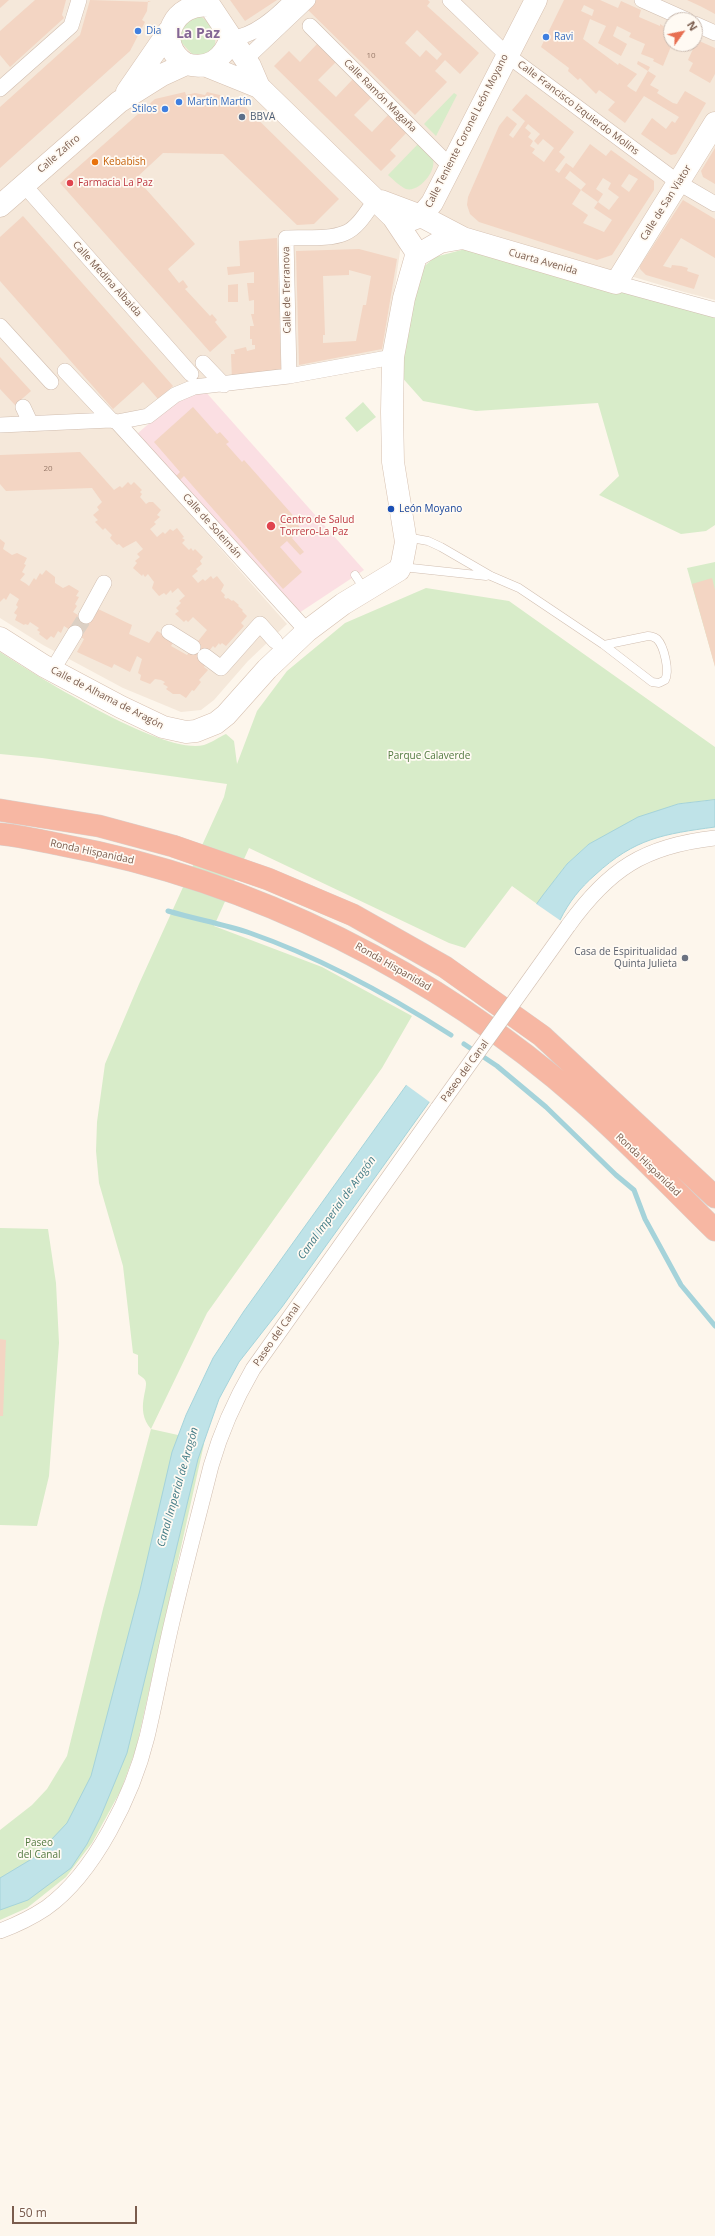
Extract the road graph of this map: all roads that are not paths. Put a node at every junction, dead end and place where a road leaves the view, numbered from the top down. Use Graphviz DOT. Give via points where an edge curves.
graph roads {
  1 [pos="80,0"];
  2 [pos="292,0"];
  3 [pos="308,0"];
  4 [pos="450,0"];
  5 [pos="536,0"];
  6 [pos="642,0"];
  7 [pos="208,3"];
  8 [pos="669,12"];
  9 [pos="173,15"];
  10 [pos="310,26"];
  11 [pos="703,27"];
  12 [pos="715,32"];
  13 [pos="231,38"];
  14 [pos="252,54"];
  15 [pos="507,55"];
  16 [pos="196,65"];
  17 [pos="259,87"];
  18 [pos="0,89"];
  19 [pos="119,102"];
  20 [pos="715,123"];
  21 [pos="451,167"];
  22 [pos="679,183"];
  23 [pos="24,185"];
  24 [pos="376,199"];
  25 [pos="715,204"];
  26 [pos="0,206"];
  27 [pos="421,216"];
  28 [pos="393,217"];
  29 [pos="463,238"];
  30 [pos="416,256"];
  31 [pos="616,283"];
  32 [pos="715,310"];
  33 [pos="0,326"];
  34 [pos="393,357"];
  35 [pos="203,363"];
  36 [pos="65,371"];
  37 [pos="191,374"];
  38 [pos="289,376"];
  39 [pos="48,380"];
  40 [pos="224,385"];
  41 [pos="22,407"];
  42 [pos="114,421"];
  43 [pos="31,424"];
  44 [pos="0,425"];
  45 [pos="406,537"];
  46 [pos="401,567"];
  47 [pos="491,576"];
  48 [pos="104,583"];
  49 [pos="86,616"];
  50 [pos="307,631"];
  51 [pos="169,632"];
  52 [pos="74,633"];
  53 [pos="0,638"];
  54 [pos="275,642"];
  55 [pos="604,645"];
  56 [pos="58,661"];
  57 [pos="0,810"];
  58 [pos="0,834"];
  59 [pos="715,838"];
  60 [pos="715,1197"];
  61 [pos="715,1230"];
  62 [pos="0,1931"];
  1 -- 18 [label="street" via="71,26"];
  2 -- 13 [label="street" via="277,15 241,38"];
  3 -- 14 [label="street"];
  4 -- 15 [label="street, Calle Francisco Izquierdo Molins"];
  5 -- 15 [label="street, Calle Teniente Coronel León Moyano"];
  6 -- 8 [label="street"];
  7 -- 9 [label="street" via="197,2"];
  7 -- 13 [label="street"];
  9 -- 16 [label="street" via="169,38 174,52"];
  9 -- 19 [label="street, Calle Zafiro"];
  10 -- 21 [label="street, Calle Ramón Magaña"];
  11 -- 12 [label="street"];
  13 -- 16 [label="street" via="220,57"];
  13 -- 17 [label="street, Cuarta Avenida" via="250,66"];
  15 -- 21 [label="street, Calle Teniente Coronel León Moyano"];
  15 -- 22 [label="street, Calle Francisco Izquierdo Molins"];
  16 -- 17 [label="street, Cuarta Avenida"];
  16 -- 19 [label="street, Calle Zafiro" via="162,75"];
  17 -- 24 [label="street, Cuarta Avenida"];
  19 -- 23 [label="street, Calle Zafiro"];
  20 -- 22 [label="street, Calle de San Viator"];
  21 -- 27 [label="street, Calle Teniente Coronel León Moyano" via="432,203"];
  22 -- 25 [label="street, Calle Francisco Izquierdo Molins"];
  22 -- 31 [label="street, Calle de San Viator"];
  23 -- 26 [label="street, Calle Zafiro"];
  23 -- 37 [label="street, Calle Medina Albaida"];
  24 -- 27 [label="street, Cuarta Avenida"];
  24 -- 28 [label="street, Cuarta Avenida"];
  24 -- 38 [label="street, Calle de Terranova" via="355,226 346,233 286,238"];
  27 -- 28 [label="street, Calle Teniente Coronel León Moyano" via="405,221"];
  27 -- 29 [label="street, Cuarta Avenida"];
  28 -- 30 [label="street" via="412,245"];
  29 -- 30 [label="street" via="440,242"];
  29 -- 31 [label="street, Cuarta Avenida"];
  30 -- 34 [label="street" via="404,298"];
  31 -- 32 [label="street, Cuarta Avenida"];
  33 -- 39 [label="street"];
  34 -- 38 [label="street"];
  34 -- 45 [label="street" via="393,462"];
  35 -- 40 [label="street"];
  36 -- 42 [label="street, Calle de Soleimán"];
  38 -- 40 [label="street"];
  40 -- 42 [label="street" via="194,387 175,395 148,416"];
  41 -- 43 [label="street"];
  42 -- 43 [label="street"];
  42 -- 50 [label="street, Calle de Soleimán"];
  43 -- 44 [label="street"];
  45 -- 46 [label="street"];
  45 -- 47 [label="lane" via="428,541"];
  46 -- 47 [label="lane"];
  46 -- 50 [label="street, Calle de Alhama de Aragón" via="395,573 360,583"];
  47 -- 55 [label="lane" via="519,588"];
  48 -- 49 [label="street"];
  50 -- 53 [label="street, Calle de Alhama de Aragón" via="267,668 226,715 206,728 186,732 163,727 94,693 40,664"];
  51 -- 54 [label="street" via="221,668 260,624"];
  52 -- 56 [label="street"];
  55 -- 55 [label="lane" via="652,682 659,683 665,680 667,673 661,645 653,637"];
  57 -- 60 [label="highway" via="99,826 173,846 268,879 352,915 445,967 542,1036"];
  58 -- 61 [label="highway, Ronda Hispanidad" via="161,867 262,903 343,938 472,1015 524,1054 583,1102"];
  59 -- 62 [label="street, Paseo del Canal, bridge" via="664,848 637,859 606,881 568,926 253,1369 218,1442 172,1622 147,1738 138,1768 112,1827 95,1855 66,1890 46,1908 24,1922"];
}
